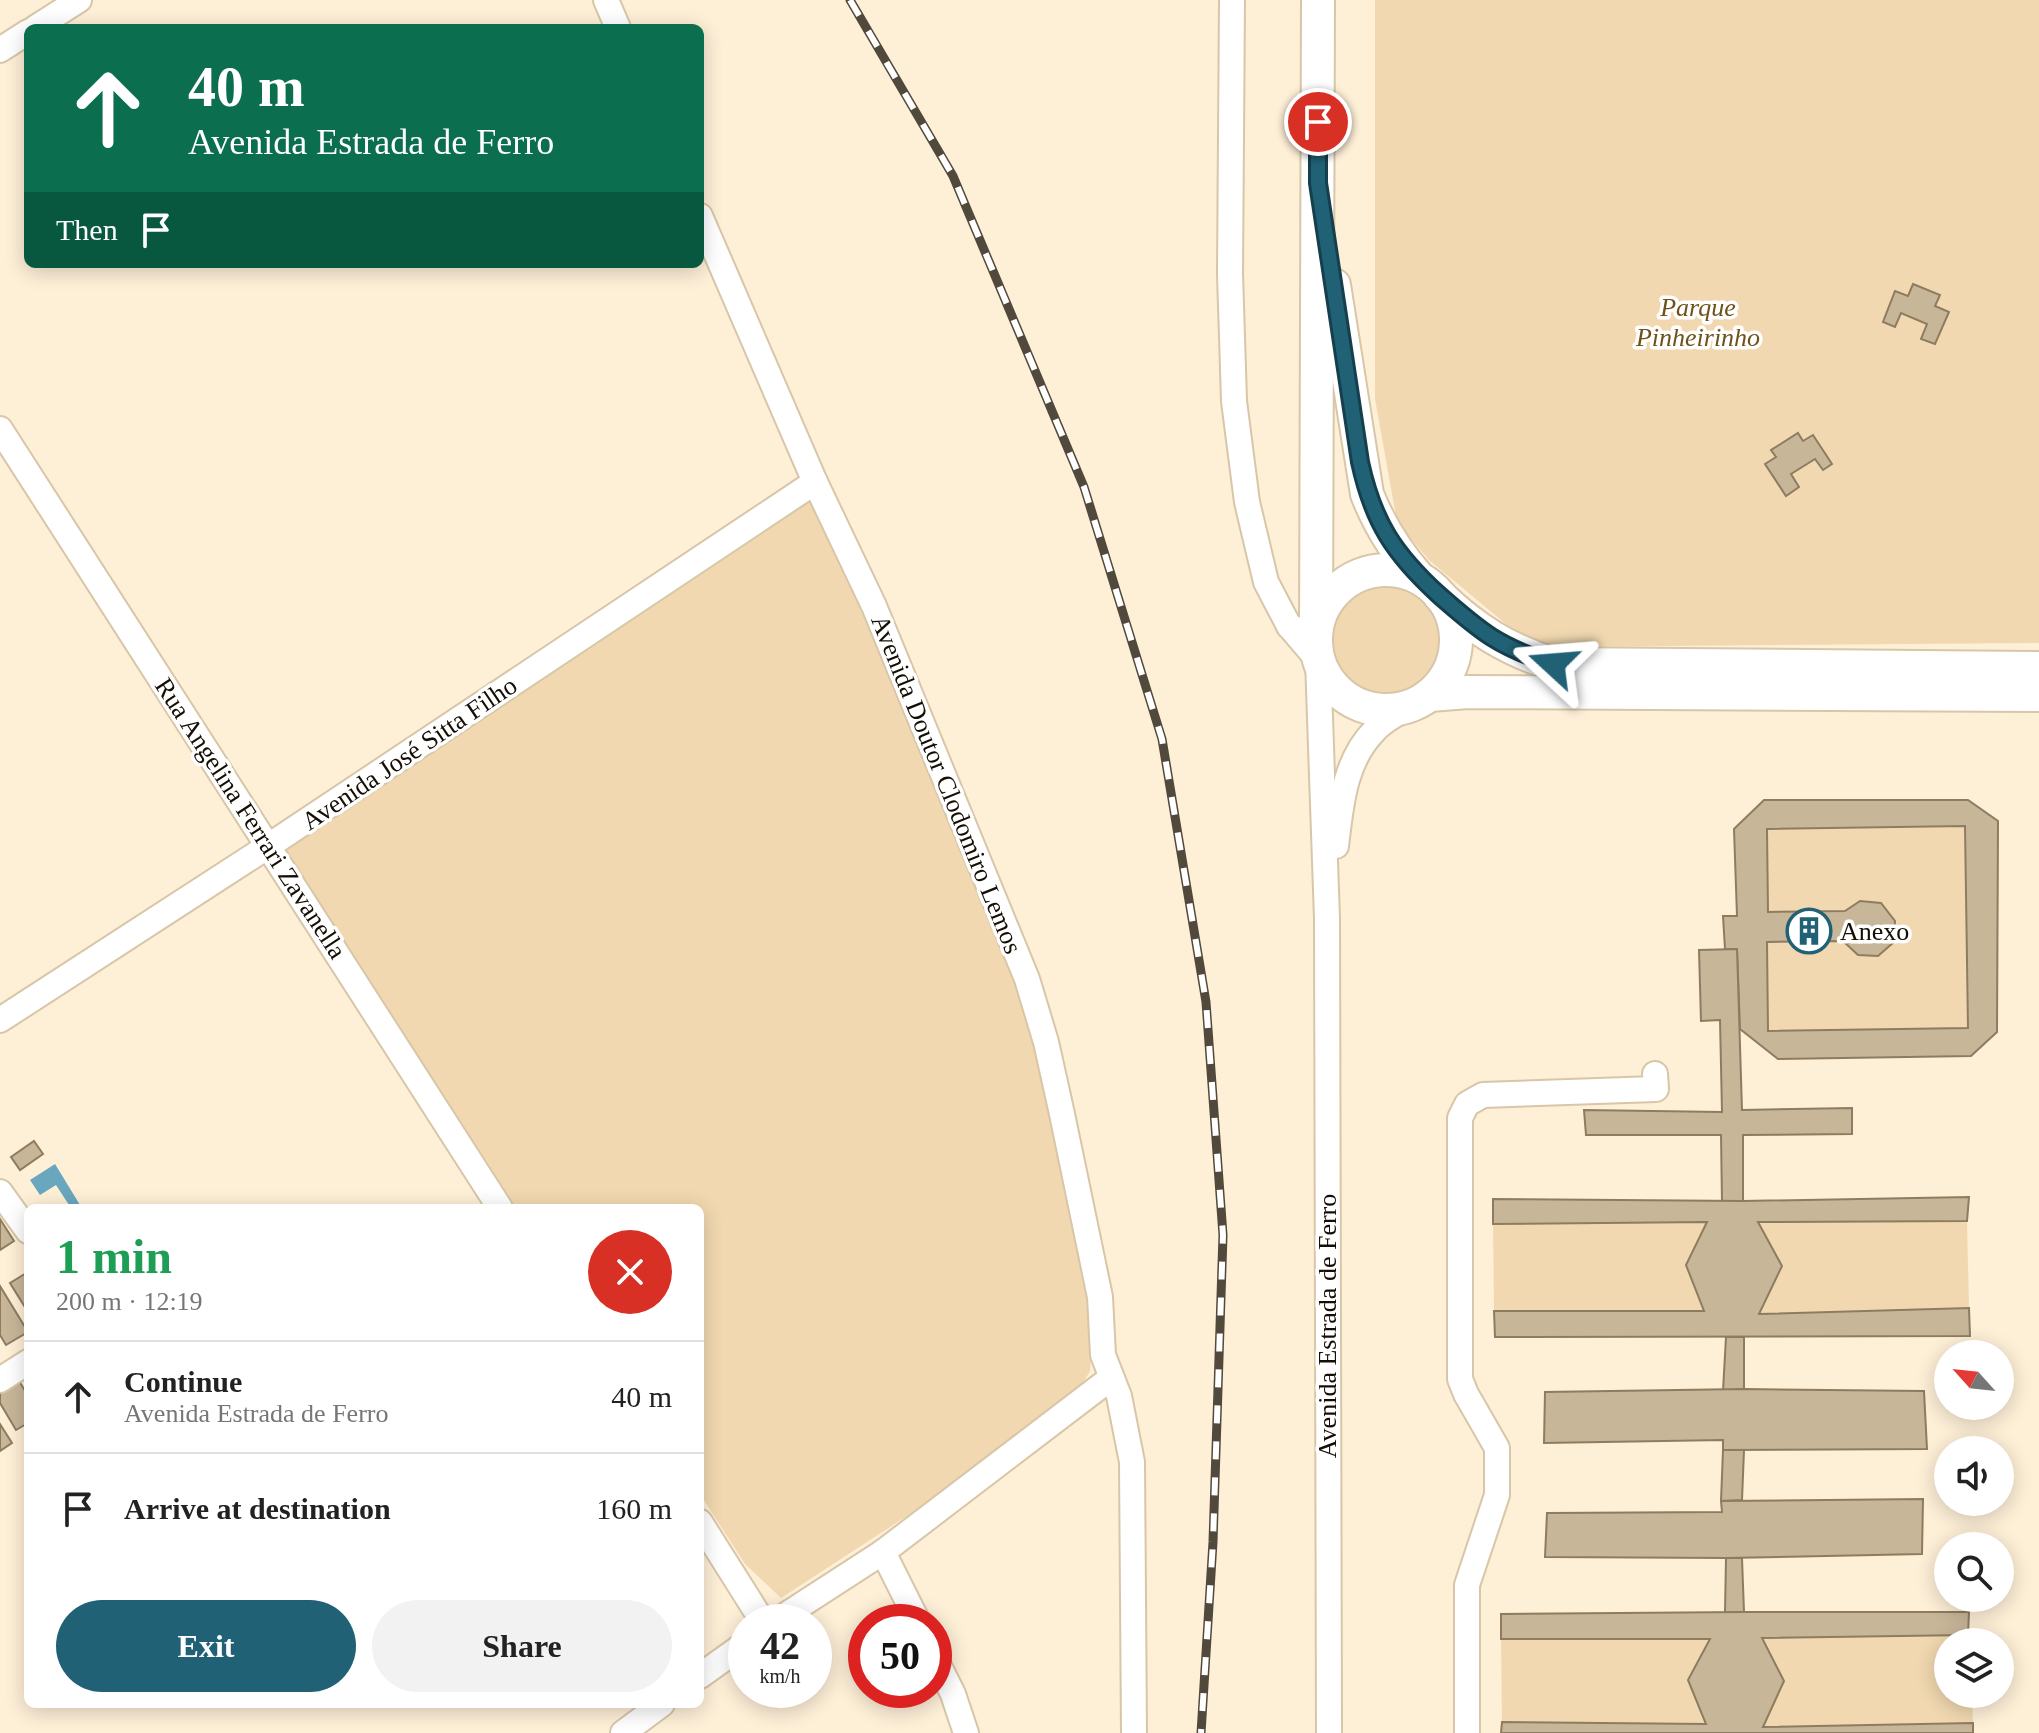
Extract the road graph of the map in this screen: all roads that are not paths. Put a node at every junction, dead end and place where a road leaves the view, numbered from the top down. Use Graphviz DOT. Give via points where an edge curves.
graph roads {
  1 [pos="79,0"];
  2 [pos="606,0"];
  3 [pos="1232,0"];
  4 [pos="1318,0"];
  5 [pos="41,24"];
  6 [pos="616,24"];
  7 [pos="24,35"];
  8 [pos="0,50"];
  9 [pos="1318,183"];
  10 [pos="704,225"];
  11 [pos="0,429"];
  12 [pos="815,482"];
  13 [pos="1430,587"];
  14 [pos="1308,640"];
  15 [pos="2039,668"];
  16 [pos="2039,695"];
  17 [pos="1418,702"];
  18 [pos="270,845"];
  19 [pos="1327,919"];
  20 [pos="0,1020"];
  21 [pos="1655,1074"];
  22 [pos="0,1192"];
  23 [pos="497,1204"];
  24 [pos="24,1225"];
  25 [pos="24,1365"];
  26 [pos="1111,1378"];
  27 [pos="0,1380"];
  28 [pos="704,1528"];
  29 [pos="883,1552"];
  30 [pos="752,1604"];
  31 [pos="803,1604"];
  32 [pos="909,1604"];
  33 [pos="728,1656"];
  34 [pos="704,1673"];
  35 [pos="952,1692"];
  36 [pos="657,1708"];
  37 [pos="623,1733"];
  38 [pos="966,1733"];
  39 [pos="1134,1733"];
  40 [pos="1329,1733"];
  41 [pos="1467,1733"];
  1 -- 5 [label="street"];
  2 -- 6 [label="street"];
  3 -- 14 [label="street" via="1234,401 1247,502 1266,582"];
  4 -- 9 [label="main road, Avenida Estrada de Ferro"];
  7 -- 8 [label="street"];
  9 -- 13 [label="main road, Avenida Estrada de Ferro" via="1367,494 1391,544"];
  9 -- 14 [label="main road, Avenida Estrada de Ferro"];
  10 -- 12 [label="street, Avenida Doutor Clodomiro Lemos"];
  11 -- 18 [label="street, Rua Angelina Ferrari Zavanella"];
  12 -- 18 [label="street, Avenida José Sitta Filho"];
  12 -- 26 [label="street, Avenida Doutor Clodomiro Lemos" via="874,606 1027,979 1086,1225 1100,1297 1103,1355"];
  13 -- 14 [label="main road, Avenida Estrada de Ferro" via="1393,570 1366,573 1341,585"];
  13 -- 15 [label="main road" via="1491,639 1553,664"];
  13 -- 17 [label="main road, Avenida Estrada de Ferro" via="1453,620 1455,648 1447,674"];
  14 -- 17 [label="main road" via="1331,685 1352,702 1378,711"];
  14 -- 19 [label="street, Avenida Estrada de Ferro"];
  16 -- 17 [label="main road" via="1468,692"];
  17 -- 19 [label="street, Avenida Estrada de Ferro" via="1375,730 1353,760 1342,796"];
  18 -- 20 [label="street, Avenida José Sitta Filho"];
  18 -- 23 [label="street, Rua Angelina Ferrari Zavanella"];
  19 -- 40 [label="street, Avenida Estrada de Ferro"];
  21 -- 41 [label="street" via="1656,1089 1483,1095 1467,1104 1460,1118 1460,1379 1497,1448 1497,1495 1467,1585"];
  22 -- 24 [label="street"];
  25 -- 27 [label="street"];
  26 -- 29 [label="street"];
  26 -- 39 [label="street, Avenida Doutor Clodomiro Lemos" via="1132,1462"];
  28 -- 30 [label="street"];
  29 -- 31 [label="street"];
  29 -- 32 [label="street"];
  33 -- 34 [label="street"];
  35 -- 38 [label="street"];
  36 -- 37 [label="street"];
}
